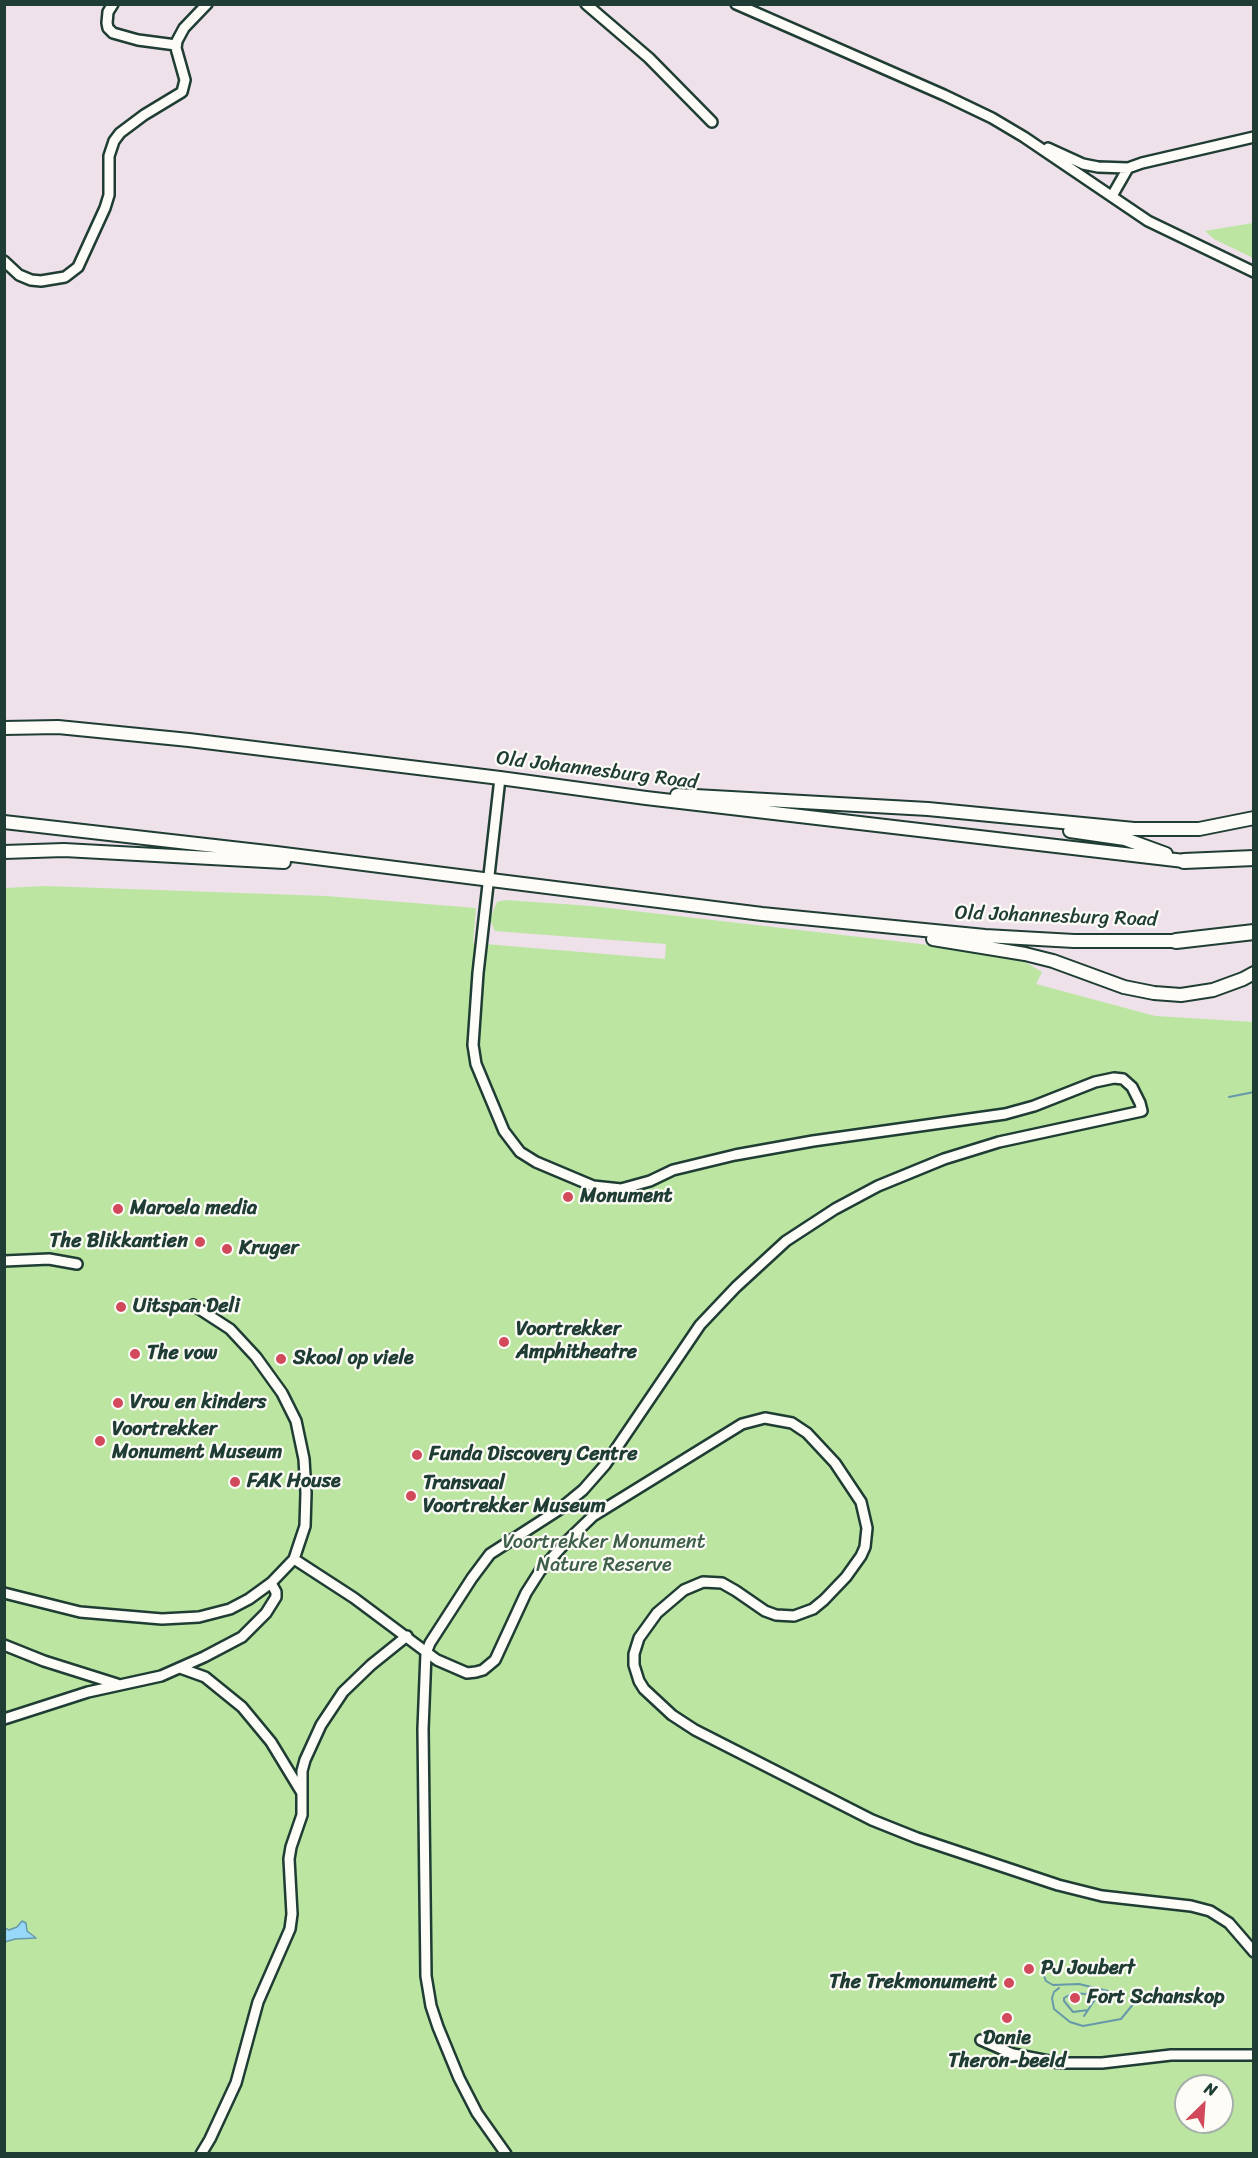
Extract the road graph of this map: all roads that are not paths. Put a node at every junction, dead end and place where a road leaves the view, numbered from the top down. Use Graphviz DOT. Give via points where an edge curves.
graph roads {
  1 [pos="113,4"];
  2 [pos="207,4"];
  3 [pos="586,4"];
  4 [pos="736,4"];
  5 [pos="176,45"];
  6 [pos="712,122"];
  7 [pos="1024,137"];
  8 [pos="1254,137"];
  9 [pos="1128,168"];
  10 [pos="1112,196"];
  11 [pos="4,261"];
  12 [pos="1254,272"];
  13 [pos="4,720"];
  14 [pos="58,727"];
  15 [pos="4,728"];
  16 [pos="500,778"];
  17 [pos="646,798"];
  18 [pos="896,808"];
  19 [pos="1254,818"];
  20 [pos="4,822"];
  21 [pos="4,852"];
  22 [pos="1254,858"];
  23 [pos="1184,861"];
  24 [pos="384,868"];
  25 [pos="489,880"];
  26 [pos="762,914"];
  27 [pos="1254,932"];
  28 [pos="1176,941"];
  29 [pos="1254,973"];
  30 [pos="4,1261"];
  31 [pos="78,1264"];
  32 [pos="192,1305"];
  33 [pos="294,1559"];
  34 [pos="271,1583"];
  35 [pos="4,1593"];
  36 [pos="406,1636"];
  37 [pos="4,1645"];
  38 [pos="426,1653"];
  39 [pos="180,1668"];
  40 [pos="120,1684"];
  41 [pos="4,1719"];
  42 [pos="302,1793"];
  43 [pos="1254,1952"];
  44 [pos="981,2040"];
  45 [pos="1254,2055"];
  46 [pos="201,2154"];
  47 [pos="506,2154"];
  1 -- 5 [label="street" via="107,23 113,33"];
  2 -- 5 [label="street" via="184,28"];
  3 -- 6 [label="street" via="649,58"];
  4 -- 7 [label="street" via="944,95"];
  5 -- 11 [label="street" via="184,88 180,95 130,124 114,141 109,156 109,195 78,267 65,277 41,281 19,275"];
  7 -- 9 [label="street" via="1083,164"];
  7 -- 10 [label="street"];
  8 -- 9 [label="street"];
  9 -- 10 [label="street"];
  10 -- 12 [label="street" via="1148,221"];
  13 -- 14 [label="main road"];
  14 -- 15 [label="main road, Old Johannesburg Road"];
  14 -- 16 [label="main road, Old Johannesburg Road"];
  16 -- 17 [label="main road, Old Johannesburg Road"];
  16 -- 25 [label="street"];
  17 -- 18 [label="main road" via="693,795"];
  17 -- 23 [label="main road, Old Johannesburg Road"];
  18 -- 19 [label="main road" via="1164,830 1199,829"];
  18 -- 23 [label="main road" via="1125,839"];
  20 -- 24 [label="main road, Old Johannesburg Road"];
  21 -- 24 [label="main road" via="64,850"];
  22 -- 23 [label="main road"];
  24 -- 25 [label="main road, Old Johannesburg Road"];
  25 -- 26 [label="main road, Old Johannesburg Road"];
  25 -- 38 [label="street" via="475,1005 476,1064 504,1131 520,1152 593,1186 621,1190 673,1170 744,1153 1005,1114 1110,1078 1128,1083 1142,1111 999,1142 944,1159 878,1186 786,1241 700,1325 583,1490 490,1554"];
  26 -- 28 [label="main road, Old Johannesburg Road" via="985,936"];
  26 -- 29 [label="main road" via="1025,954 1154,993 1212,990"];
  27 -- 28 [label="main road"];
  30 -- 31 [label="street" via="49,1259"];
  32 -- 33 [label="street" via="231,1329 282,1393 296,1421 306,1493 305,1526"];
  33 -- 34 [label="street"];
  33 -- 36 [label="street"];
  34 -- 35 [label="street" via="230,1609 180,1619 80,1612"];
  34 -- 39 [label="street" via="276,1597 242,1637"];
  36 -- 38 [label="street"];
  36 -- 42 [label="street" via="335,1702 305,1760"];
  37 -- 40 [label="street"];
  38 -- 43 [label="street" via="467,1673 483,1670 495,1660 536,1577 593,1516 742,1424 765,1418 792,1423 807,1432 836,1463 861,1502 867,1528 861,1556 824,1600 800,1614 786,1616 765,1611 722,1583 703,1582 684,1590 657,1613 639,1638 634,1665 644,1689 695,1730 882,1824 1058,1885 1102,1896 1210,1911 1229,1923"];
  38 -- 47 [label="street" via="426,1976 435,2016 459,2078 477,2113"];
  39 -- 40 [label="street"];
  39 -- 42 [label="street" via="205,1677 242,1707 271,1742"];
  40 -- 41 [label="street"];
  42 -- 46 [label="street" via="300,1823 289,1859 290,1929 258,2002 236,2083"];
  44 -- 45 [label="street" via="1013,2054 1060,2063 1102,2063 1171,2055"];
}
